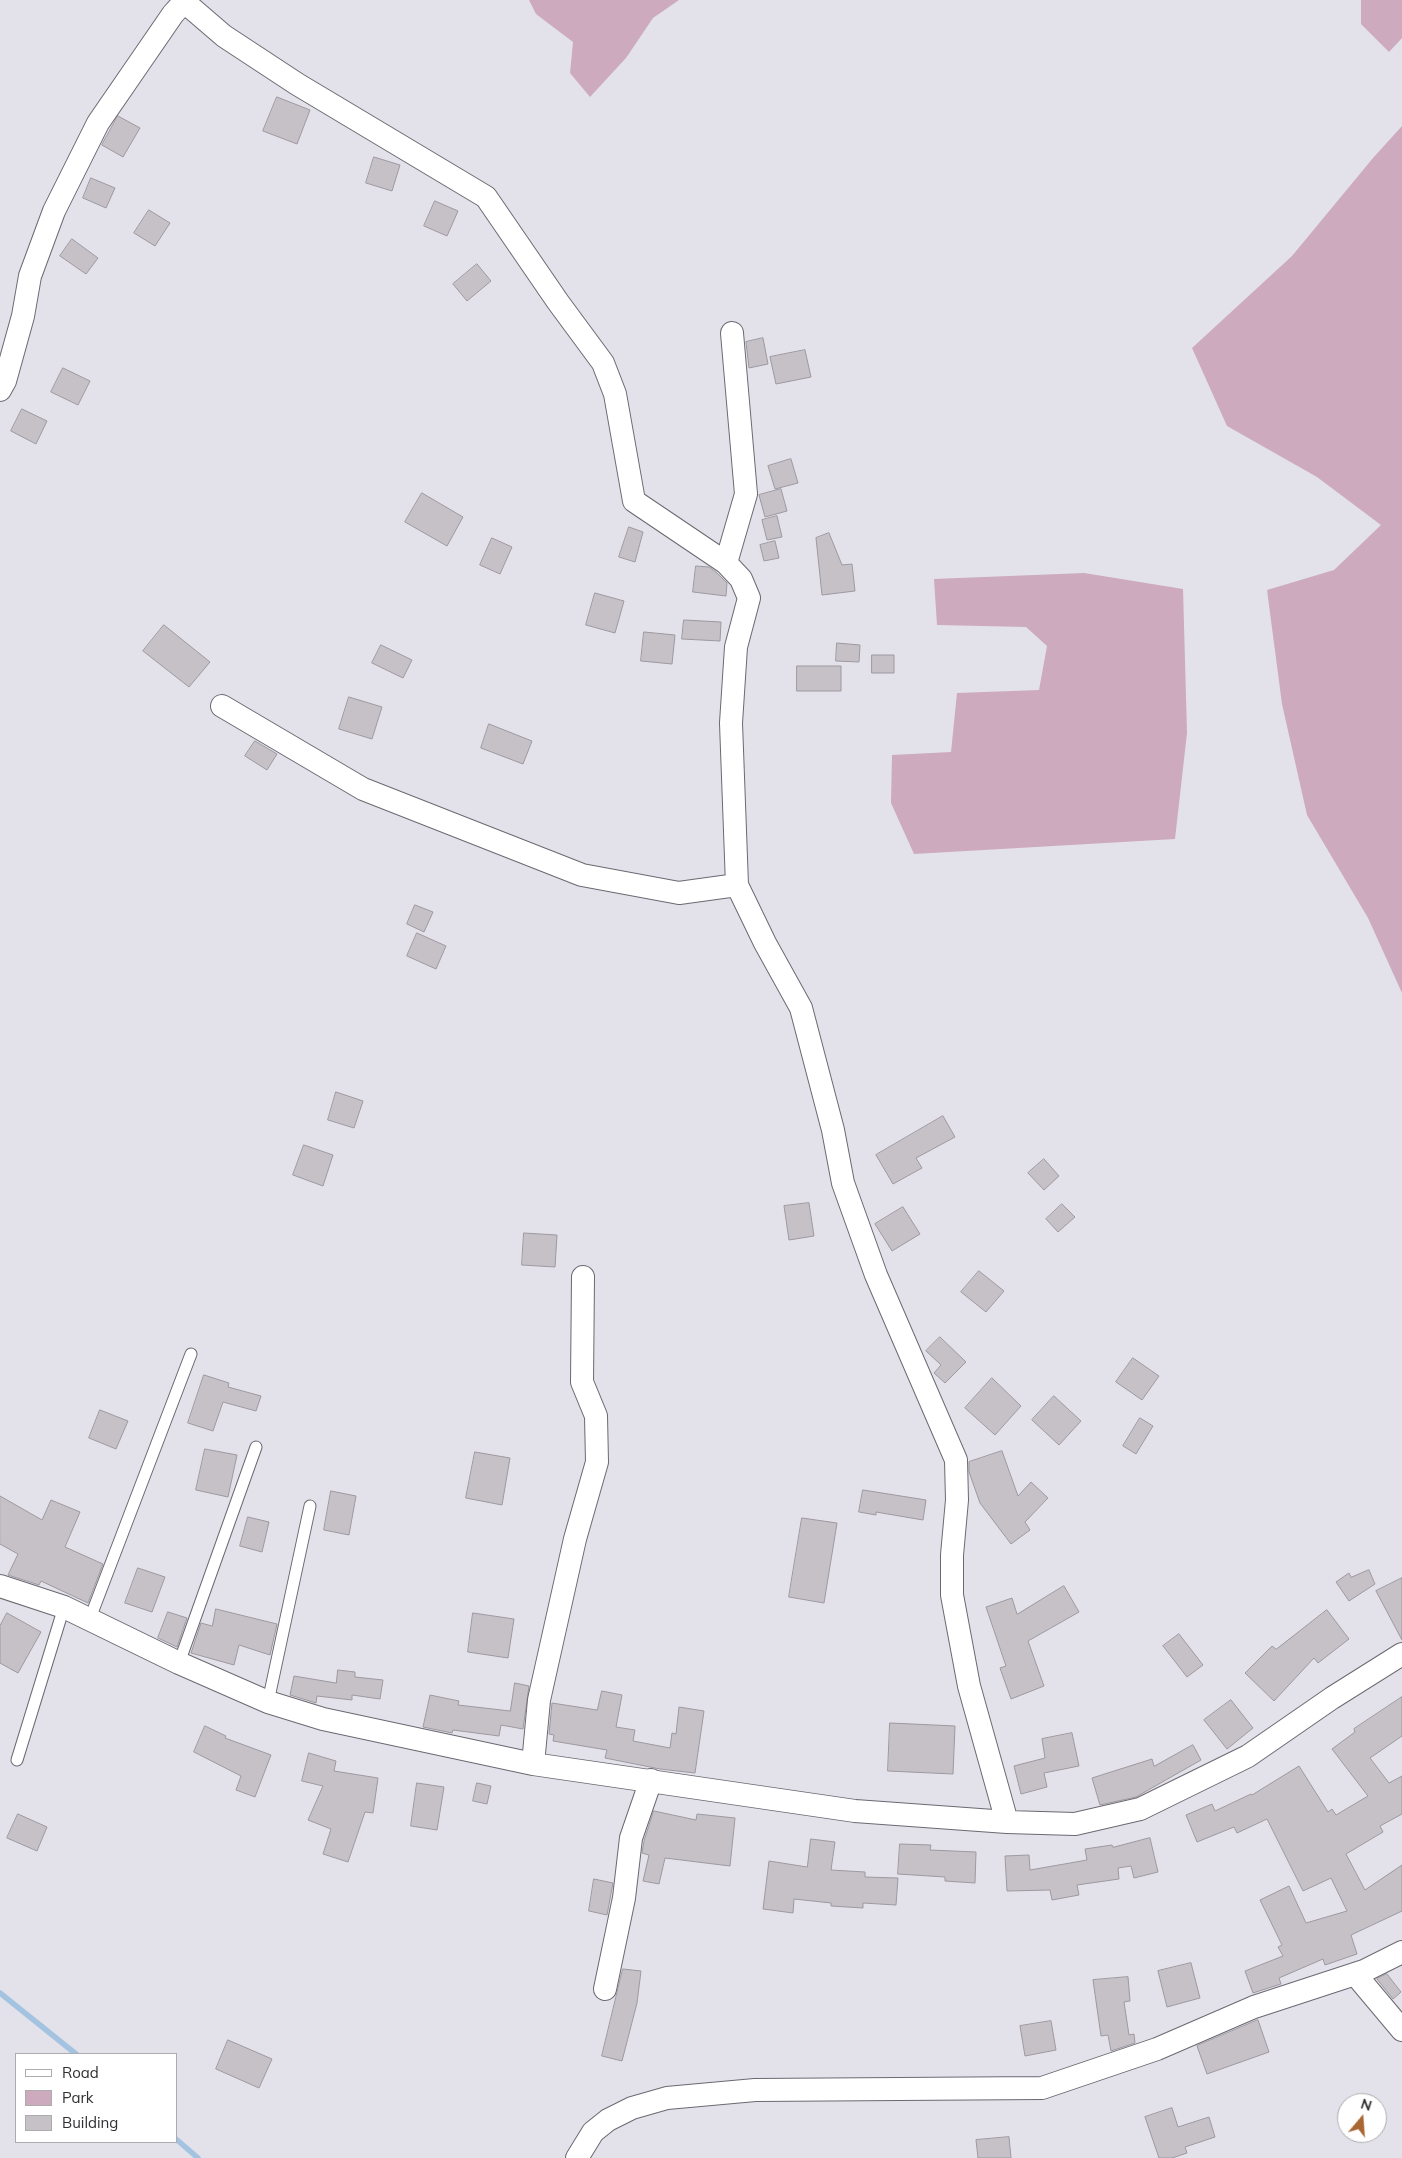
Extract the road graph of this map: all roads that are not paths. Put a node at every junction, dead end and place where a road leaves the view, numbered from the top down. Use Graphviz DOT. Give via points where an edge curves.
graph roads {
  1 [pos="183,1"];
  2 [pos="732,333"];
  3 [pos="0,390"];
  4 [pos="726,563"];
  5 [pos="222,706"];
  6 [pos="737,885"];
  7 [pos="583,1277"];
  8 [pos="191,1354"];
  9 [pos="256,1447"];
  10 [pos="310,1506"];
  11 [pos="1,1590"];
  12 [pos="64,1607"];
  13 [pos="89,1621"];
  14 [pos="1402,1654"];
  15 [pos="179,1663"];
  16 [pos="268,1702"];
  17 [pos="17,1760"];
  18 [pos="533,1764"];
  19 [pos="651,1780"];
  20 [pos="1007,1822"];
  21 [pos="1402,1952"];
  22 [pos="1355,1974"];
  23 [pos="605,1989"];
  24 [pos="1402,2030"];
  25 [pos="577,2158"];
  1 -- 3 [label="street" via="98,123 54,211 30,276 23,316"];
  1 -- 4 [label="street" via="224,36 296,84 486,197 603,363 615,394 634,501"];
  2 -- 4 [label="street" via="746,494"];
  4 -- 6 [label="street" via="741,579 749,598 736,647 731,723"];
  5 -- 6 [label="street" via="363,788 582,875 679,893"];
  6 -- 20 [label="street" via="801,1008 833,1130 843,1183 876,1275 956,1460 952,1595 969,1686"];
  7 -- 18 [label="street" via="582,1382 596,1416 597,1462 575,1539 539,1700"];
  8 -- 13 [label="lane"];
  9 -- 15 [label="lane"];
  10 -- 16 [label="lane"];
  11 -- 12 [label="street"];
  12 -- 13 [label="street"];
  12 -- 17 [label="lane"];
  13 -- 15 [label="street"];
  14 -- 20 [label="street" via="1248,1756 1140,1810 1075,1824"];
  15 -- 16 [label="street"];
  16 -- 18 [label="street" via="323,1719"];
  18 -- 19 [label="street"];
  19 -- 20 [label="street" via="855,1811"];
  19 -- 23 [label="street" via="631,1838 624,1898"];
  21 -- 22 [label="street"];
  22 -- 24 [label="street"];
  22 -- 25 [label="street" via="1254,2007 1157,2049 1042,2088 755,2090 667,2098 632,2108 608,2120 593,2132"];
}
